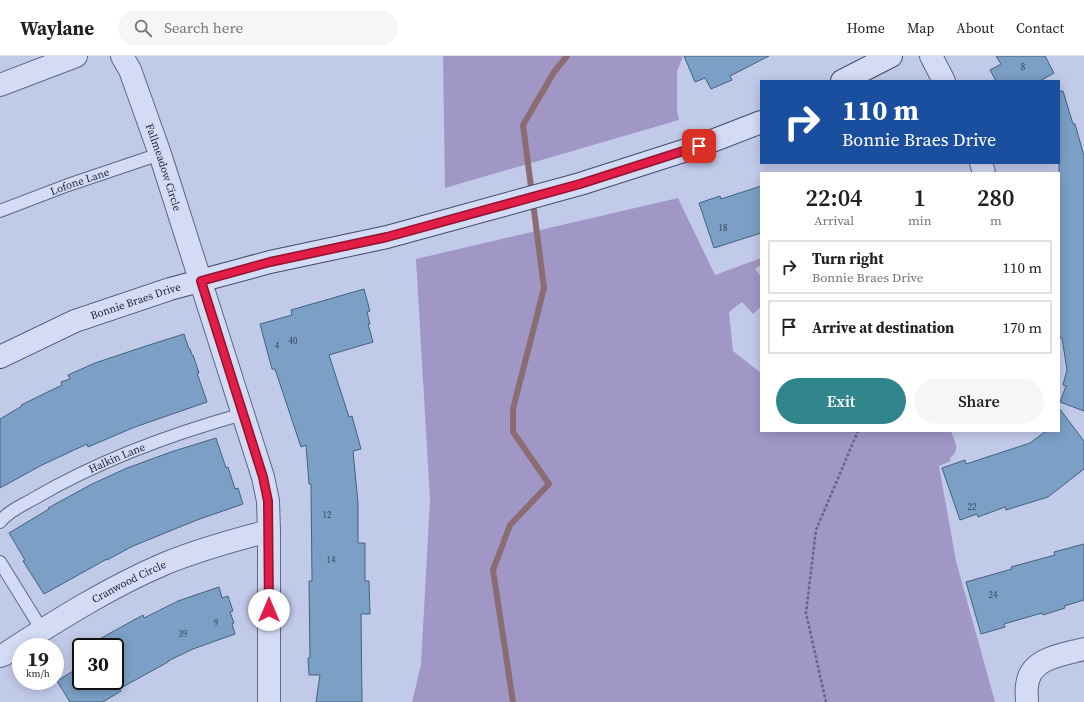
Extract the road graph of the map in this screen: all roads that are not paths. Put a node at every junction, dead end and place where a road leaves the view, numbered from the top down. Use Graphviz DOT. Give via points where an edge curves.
graph roads {
  1 [pos="76,56"];
  2 [pos="122,56"];
  3 [pos="890,56"];
  4 [pos="931,56"];
  5 [pos="844,80"];
  6 [pos="943,80"];
  7 [pos="0,85"];
  8 [pos="760,122"];
  9 [pos="160,154"];
  10 [pos="0,211"];
  11 [pos="201,281"];
  12 [pos="0,357"];
  13 [pos="243,414"];
  14 [pos="0,522"];
  15 [pos="269,531"];
  16 [pos="0,562"];
  17 [pos="42,630"];
  18 [pos="1084,649"];
  19 [pos="0,656"];
  20 [pos="269,702"];
  21 [pos="1027,702"];
  1 -- 7 [label="street"];
  2 -- 9 [label="street, Fallmeadow Circle" via="130,70"];
  3 -- 5 [label="street"];
  4 -- 6 [label="street"];
  8 -- 11 [label="street, Bonnie Braes Drive" via="677,154 580,184 387,237 270,262"];
  9 -- 10 [label="lane, Lofone Lane"];
  9 -- 11 [label="street, Fallmeadow Circle"];
  11 -- 12 [label="street, Bonnie Braes Drive" via="75,321"];
  11 -- 13 [label="street"];
  13 -- 14 [label="lane, Halkin Lane" via="123,454 55,486 8,514"];
  13 -- 15 [label="street" via="263,477 268,501"];
  15 -- 17 [label="street, Cranwood Circle" via="165,564 99,596"];
  15 -- 20 [label="street"];
  16 -- 17 [label="lane"];
  17 -- 19 [label="street, Cranwood Circle"];
  18 -- 21 [label="street" via="1046,660 1034,668 1029,676"];
}
